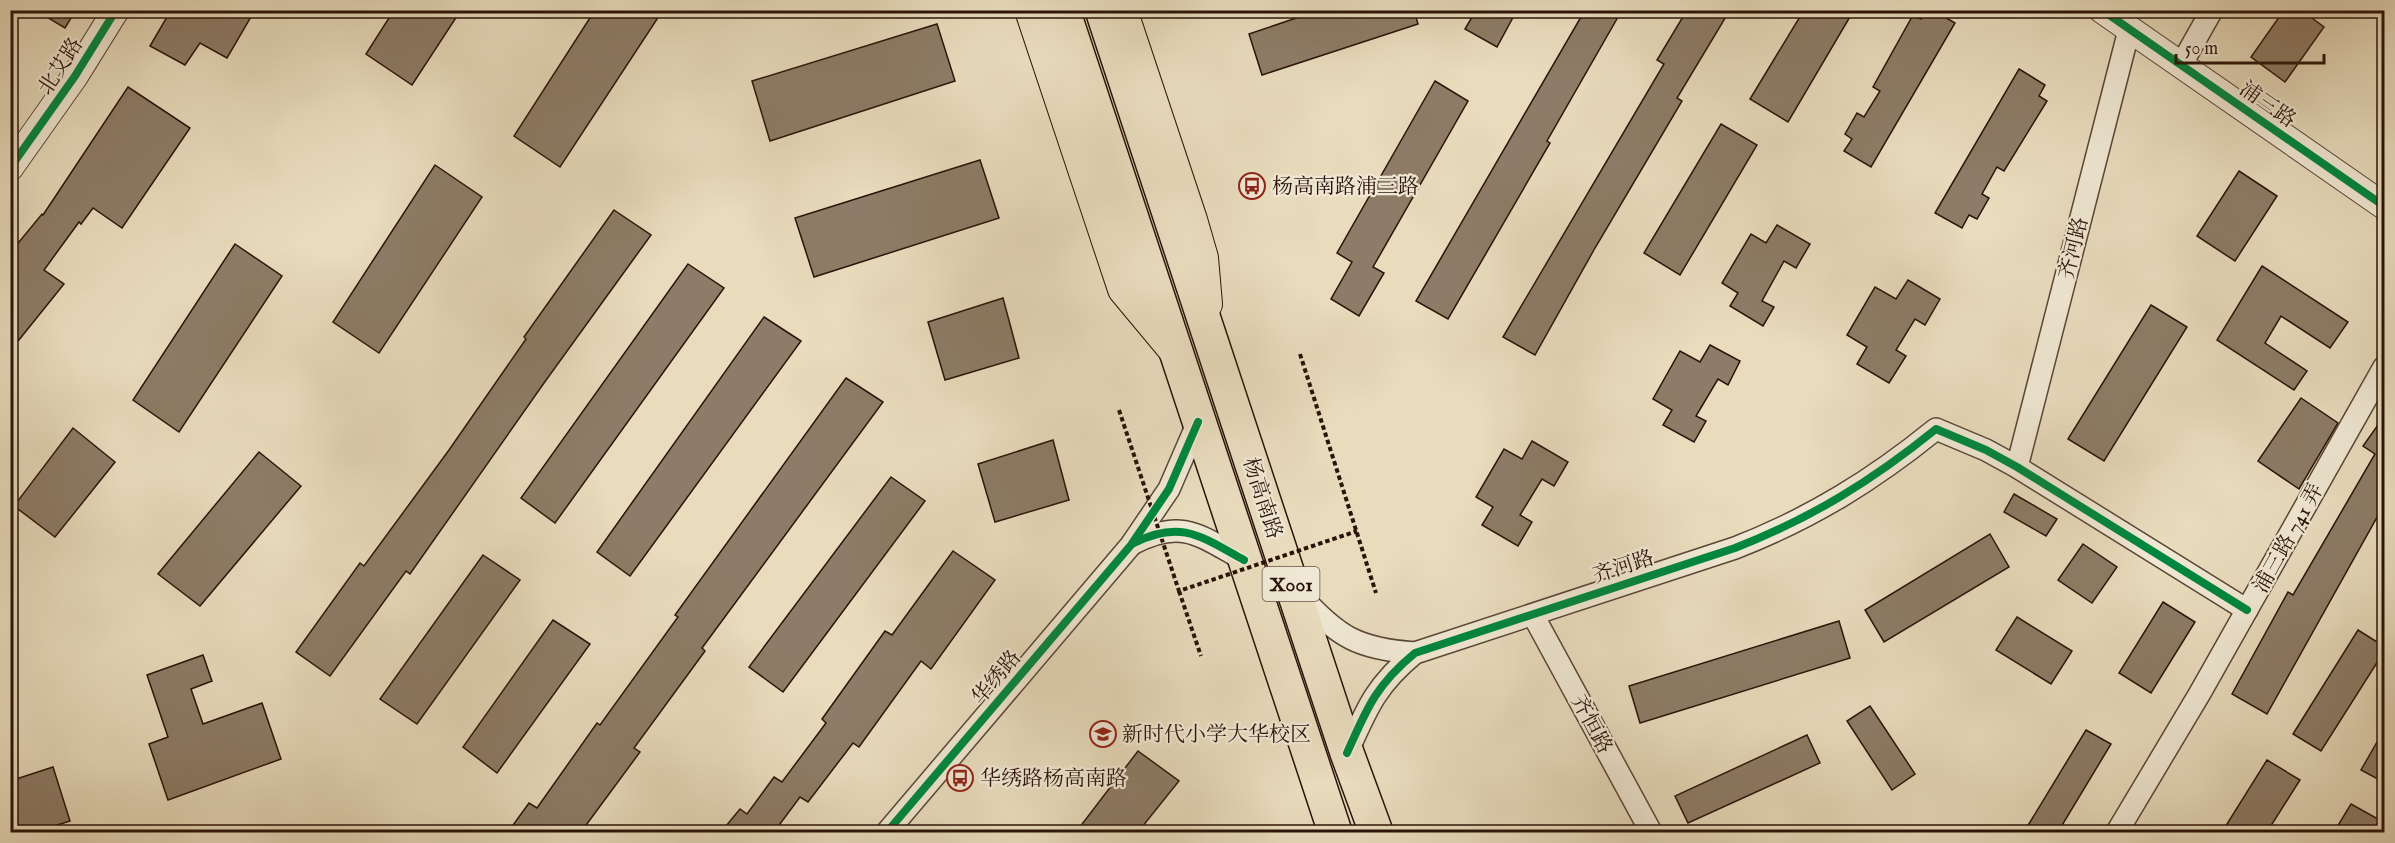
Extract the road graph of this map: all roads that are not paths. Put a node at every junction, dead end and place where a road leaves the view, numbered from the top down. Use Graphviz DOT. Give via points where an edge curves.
graph roads {
  1 [pos="116,10"];
  2 [pos="1031,10"];
  3 [pos="1063,10"];
  4 [pos="1102,10"];
  5 [pos="1121,10"];
  6 [pos="2102,10"];
  7 [pos="2212,10"];
  8 [pos="2129,30"];
  9 [pos="2181,65"];
  10 [pos="10,168"];
  11 [pos="2385,206"];
  12 [pos="1209,334"];
  13 [pos="1174,349"];
  14 [pos="2385,367"];
  15 [pos="1198,422"];
  16 [pos="2017,467"];
  17 [pos="1131,545"];
  18 [pos="1244,560"];
  19 [pos="1291,584"];
  20 [pos="2247,610"];
  21 [pos="1533,615"];
  22 [pos="1415,653"];
  23 [pos="1347,753"];
  24 [pos="887,832"];
  25 [pos="1335,832"];
  26 [pos="1376,832"];
  27 [pos="1651,832"];
  28 [pos="2118,832"];
  1 -- 10 [label="street, 北艾路"];
  2 -- 13 [label="main road, 杨高南路" via="1124,289"];
  3 -- 13 [label="highway, 杨高南路"];
  4 -- 12 [label="highway, 杨高南路 / X001"];
  5 -- 12 [label="main road, 杨高南路 / X001" via="1199,249"];
  6 -- 8 [label="street, 浦三路"];
  7 -- 9 [label="street"];
  8 -- 9 [label="street, 浦三路"];
  8 -- 16 [label="street, 齐河路"];
  9 -- 11 [label="street, 浦三路"];
  12 -- 19 [label="highway, 杨高南路 / X001"];
  13 -- 15 [label="highway, 杨高南路"];
  14 -- 20 [label="street, 浦三路 741 弄"];
  15 -- 17 [label="street, 华绣路" via="1169,489"];
  15 -- 18 [label="highway, 杨高南路"];
  16 -- 20 [label="street"];
  16 -- 21 [label="street, 齐河路" via="1936,429 1847,495 1771,534"];
  17 -- 18 [label="street, 华绣路" via="1154,533 1175,530 1198,534"];
  17 -- 24 [label="street, 华绣路"];
  18 -- 25 [label="highway, 杨高南路 / X001"];
  19 -- 22 [label="street, 齐河路" via="1326,623 1346,637 1363,645"];
  19 -- 23 [label="highway, 杨高南路 / X001"];
  20 -- 28 [label="street, 浦三路 741 弄"];
  21 -- 22 [label="street, 齐河路"];
  21 -- 27 [label="street, 齐恒路"];
  22 -- 23 [label="street, 齐河路" via="1380,685"];
  23 -- 26 [label="highway, 杨高南路 / X001"];
}
